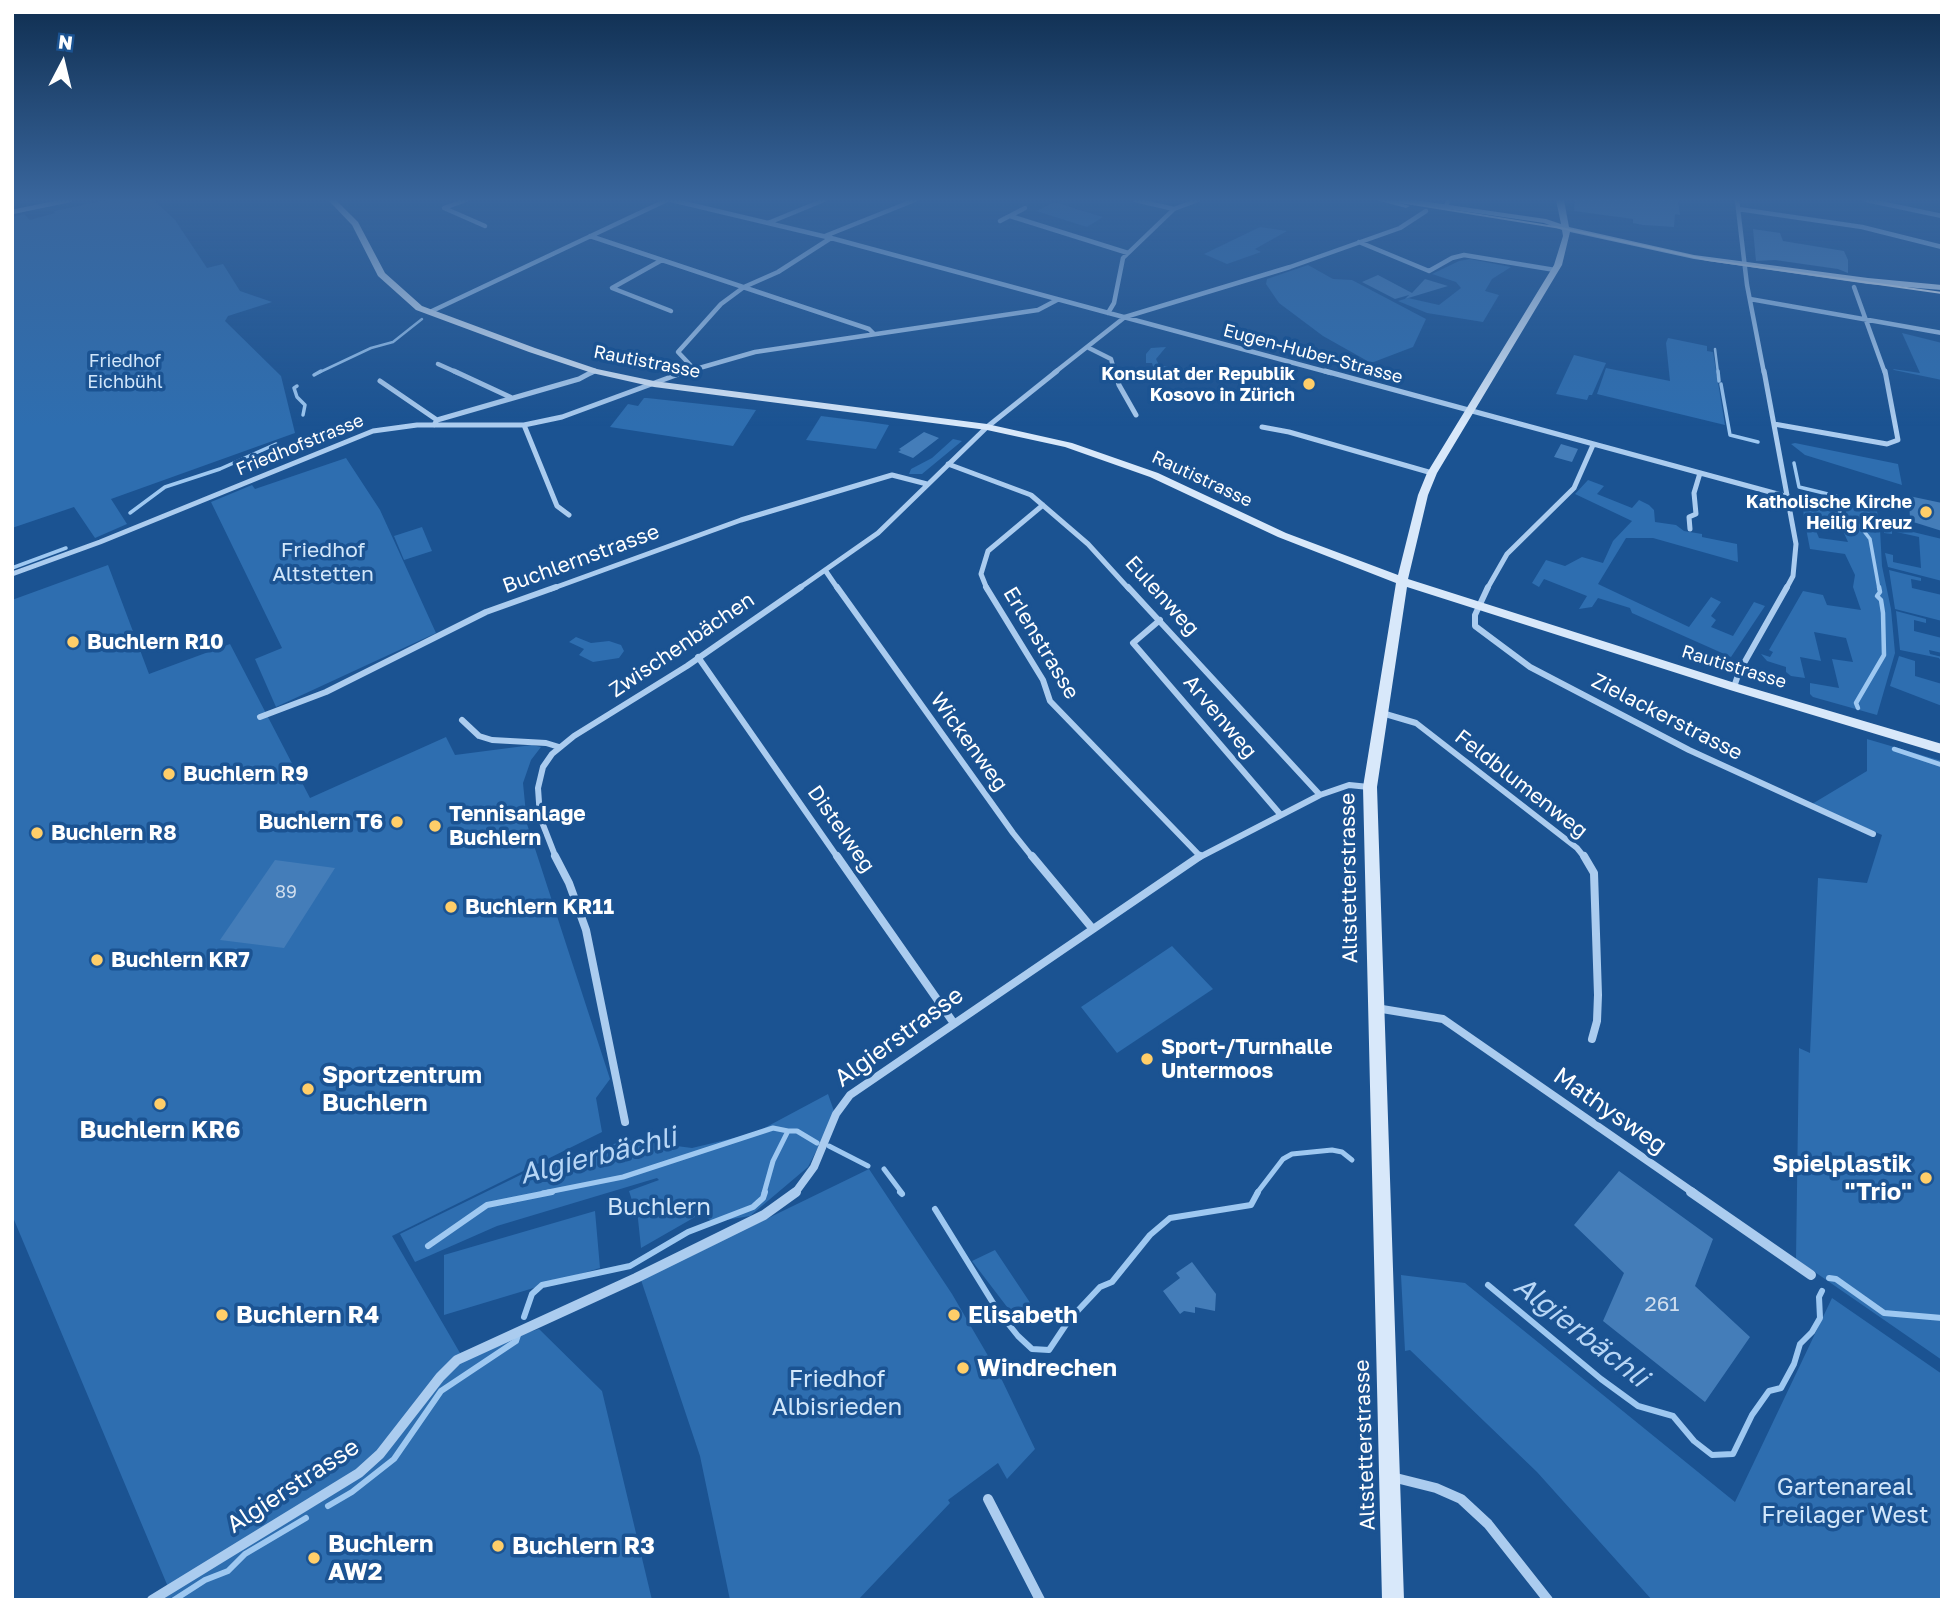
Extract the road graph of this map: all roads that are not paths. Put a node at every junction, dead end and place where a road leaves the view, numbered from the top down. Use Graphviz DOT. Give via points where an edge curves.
graph roads {
  1 [pos="382,275"];
  2 [pos="393,275"];
  3 [pos="507,275"];
  4 [pos="635,275"];
  5 [pos="708,275"];
  6 [pos="771,275"];
  7 [pos="967,275"];
  8 [pos="1118,275"];
  9 [pos="1265,275"];
  10 [pos="1552,275"];
  11 [pos="1746,275"];
  12 [pos="1826,275"];
  13 [pos="1868,281"];
  14 [pos="744,287"];
  15 [pos="1854,287"];
  16 [pos="1942,288"];
  17 [pos="1942,297"];
  18 [pos="1750,299"];
  19 [pos="1057,300"];
  20 [pos="432,311"];
  21 [pos="671,311"];
  22 [pos="1108,313"];
  23 [pos="1125,317"];
  24 [pos="1865,318"];
  25 [pos="1942,333"];
  26 [pos="874,334"];
  27 [pos="1089,348"];
  28 [pos="438,364"];
  29 [pos="595,370"];
  30 [pos="692,370"];
  31 [pos="380,381"];
  32 [pos="688,383"];
  33 [pos="654,384"];
  34 [pos="510,397"];
  35 [pos="1471,411"];
  36 [pos="1136,415"];
  37 [pos="435,422"];
  38 [pos="1774,424"];
  39 [pos="524,425"];
  40 [pos="987,427"];
  41 [pos="1262,427"];
  42 [pos="1592,445"];
  43 [pos="948,464"];
  44 [pos="1432,473"];
  45 [pos="1700,473"];
  46 [pos="927,484"];
  47 [pos="1785,496"];
  48 [pos="1043,505"];
  49 [pos="569,514"];
  50 [pos="1690,529"];
  51 [pos="825,570"];
  52 [pos="12,574"];
  53 [pos="1402,581"];
  54 [pos="1479,605"];
  55 [pos="1160,620"];
  56 [pos="698,657"];
  57 [pos="1734,687"];
  58 [pos="1382,713"];
  59 [pos="260,717"];
  60 [pos="462,720"];
  61 [pos="559,747"];
  62 [pos="1942,749"];
  63 [pos="1370,788"];
  64 [pos="1320,794"];
  65 [pos="1280,814"];
  66 [pos="1873,834"];
  67 [pos="1200,856"];
  68 [pos="1091,928"];
  69 [pos="1375,1007"];
  70 [pos="953,1022"];
  71 [pos="1592,1039"];
  72 [pos="625,1122"];
  73 [pos="1811,1275"];
  74 [pos="1389,1476"];
  75 [pos="988,1499"];
  76 [pos="152,1600"];
  77 [pos="1040,1600"];
  78 [pos="1393,1600"];
  79 [pos="1548,1600"];
  1 -- 20 [label="street, Rautistrasse" via="419,308"];
  2 -- 20 [label="street, Rautistrasse"];
  3 -- 20 [label="street"];
  4 -- 21 [label="street" via="612,288"];
  5 -- 14 [label="street"];
  6 -- 14 [label="street"];
  7 -- 19 [label="street, Eugen-Huber-Strasse"];
  8 -- 22 [label="street"];
  9 -- 23 [label="street"];
  10 -- 35 [label="street, Altstetterstrasse"];
  11 -- 18 [label="street"];
  12 -- 13 [label="street"];
  13 -- 16 [label="street"];
  13 -- 17 [label="street"];
  14 -- 26 [label="street"];
  14 -- 30 [label="street" via="721,304 680,348"];
  15 -- 24 [label="street"];
  18 -- 24 [label="street"];
  18 -- 38 [label="street"];
  19 -- 22 [label="street, Eugen-Huber-Strasse"];
  19 -- 26 [label="street, Friedhofstrasse" via="1038,310"];
  20 -- 29 [label="street, Rautistrasse"];
  22 -- 23 [label="street, Eugen-Huber-Strasse"];
  23 -- 27 [label="street, Zwischenbächen"];
  23 -- 35 [label="street, Eugen-Huber-Strasse"];
  24 -- 25 [label="street"];
  24 -- 38 [label="street" via="1889,383 1896,442"];
  26 -- 30 [label="street, Friedhofstrasse" via="755,352"];
  27 -- 36 [label="street" via="1111,359"];
  27 -- 40 [label="street, Zwischenbächen"];
  28 -- 34 [label="street"];
  29 -- 33 [label="street, Rautistrasse"];
  29 -- 34 [label="street" via="579,379"];
  30 -- 32 [label="street"];
  30 -- 33 [label="street, Friedhofstrasse"];
  31 -- 37 [label="street"];
  32 -- 33 [label="street, Rautistrasse"];
  32 -- 40 [label="street, Rautistrasse"];
  33 -- 39 [label="street, Friedhofstrasse" via="562,417"];
  34 -- 37 [label="street"];
  35 -- 42 [label="street, Eugen-Huber-Strasse"];
  35 -- 44 [label="street, Altstetterstrasse"];
  37 -- 39 [label="street, Friedhofstrasse"];
  37 -- 52 [label="street, Friedhofstrasse" via="352,438"];
  38 -- 47 [label="street"];
  39 -- 49 [label="street" via="557,506"];
  40 -- 43 [label="street, Zwischenbächen"];
  40 -- 53 [label="street, Rautistrasse" via="1111,459 1282,535"];
  41 -- 44 [label="street"];
  42 -- 45 [label="street, Eugen-Huber-Strasse"];
  42 -- 54 [label="street" via="1574,488 1507,554"];
  43 -- 46 [label="street, Zwischenbächen"];
  43 -- 48 [label="street, Eulenweg" via="1010,485"];
  44 -- 53 [label="street, Altstetterstrasse"];
  45 -- 47 [label="street, Eugen-Huber-Strasse"];
  45 -- 50 [label="street"];
  46 -- 51 [label="street, Zwischenbächen" via="883,528"];
  46 -- 59 [label="street, Buchlernstrasse" via="892,475 741,520 486,612 326,692"];
  47 -- 57 [label="street" via="1796,544 1793,576"];
  48 -- 55 [label="street, Eulenweg" via="1106,561"];
  48 -- 67 [label="street, Erlenstrasse" via="988,551 981,573 985,585 1043,680 1050,701"];
  51 -- 56 [label="street, Zwischenbächen"];
  51 -- 68 [label="street, Wickenweg" via="1013,833"];
  53 -- 54 [label="street, Rautistrasse"];
  53 -- 58 [label="street, Altstetterstrasse"];
  54 -- 57 [label="street, Rautistrasse"];
  54 -- 66 [label="street, Zielackerstrasse" via="1475,626 1530,667 1689,750"];
  55 -- 64 [label="street, Eulenweg"];
  55 -- 65 [label="street, Arvenweg" via="1133,643"];
  56 -- 61 [label="street, Zwischenbächen"];
  56 -- 70 [label="street, Distelweg"];
  57 -- 62 [label="street, Rautistrasse"];
  58 -- 63 [label="street, Altstetterstrasse"];
  58 -- 71 [label="street, Feldblumenweg" via="1416,723 1577,848 1591,864 1598,995"];
  60 -- 61 [label="street" via="479,736 492,740"];
  61 -- 72 [label="street, Zwischenbächen" via="543,767 538,802 549,845 586,930"];
  63 -- 64 [label="street, Algierstrasse" via="1349,785"];
  63 -- 69 [label="street, Altstetterstrasse"];
  64 -- 65 [label="street, Algierstrasse"];
  65 -- 67 [label="street, Algierstrasse"];
  67 -- 68 [label="street, Algierstrasse"];
  68 -- 70 [label="street, Algierstrasse"];
  69 -- 73 [label="street, Mathysweg" via="1443,1019"];
  69 -- 74 [label="street, Altstetterstrasse"];
  70 -- 76 [label="street, Algierstrasse" via="850,1094 814,1167 792,1197 636,1278 457,1360 359,1474"];
  74 -- 78 [label="street, Altstetterstrasse"];
  74 -- 79 [label="street" via="1461,1499 1488,1524"];
  75 -- 77 [label="street"];
}
